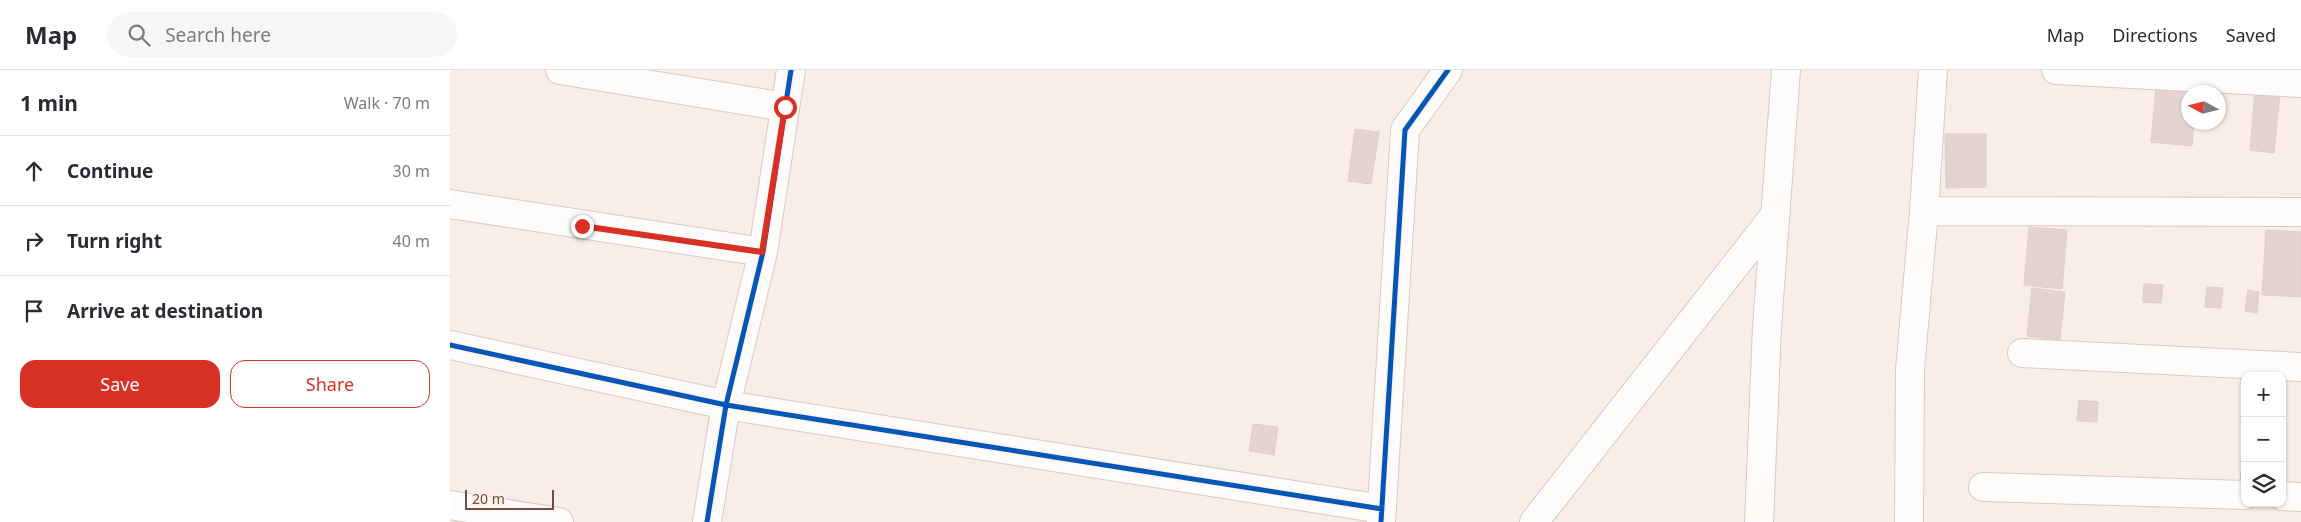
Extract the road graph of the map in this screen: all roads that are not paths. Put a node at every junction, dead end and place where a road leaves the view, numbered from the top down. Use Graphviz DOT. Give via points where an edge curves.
graph roads {
  1 [pos="560,70"];
  2 [pos="791,70"];
  3 [pos="1448,70"];
  4 [pos="1786,70"];
  5 [pos="1933,70"];
  6 [pos="2056,70"];
  7 [pos="2301,83"];
  8 [pos="785,107"];
  9 [pos="450,204"];
  10 [pos="1924,211"];
  11 [pos="2301,212"];
  12 [pos="1775,215"];
  13 [pos="762,252"];
  14 [pos="450,345"];
  15 [pos="2022,353"];
  16 [pos="2301,367"];
  17 [pos="726,405"];
  18 [pos="1983,487"];
  19 [pos="2241,495"];
  20 [pos="2286,496"];
  21 [pos="2301,497"];
  22 [pos="450,506"];
  23 [pos="1381,515"];
  24 [pos="558,522"];
  25 [pos="707,522"];
  26 [pos="1534,522"];
  27 [pos="1759,522"];
  28 [pos="1909,522"];
  1 -- 8 [label="street"];
  2 -- 8 [label="street"];
  3 -- 23 [label="street" via="1405,130"];
  4 -- 12 [label="street"];
  5 -- 10 [label="street"];
  6 -- 7 [label="street"];
  8 -- 13 [label="street"];
  9 -- 13 [label="street"];
  10 -- 11 [label="street"];
  10 -- 28 [label="street" via="1910,370"];
  12 -- 26 [label="street"];
  12 -- 27 [label="street"];
  13 -- 17 [label="street"];
  14 -- 17 [label="street"];
  15 -- 16 [label="street"];
  17 -- 23 [label="street"];
  17 -- 25 [label="street"];
  18 -- 19 [label="street"];
  20 -- 21 [label="street"];
  22 -- 24 [label="street"];
}
